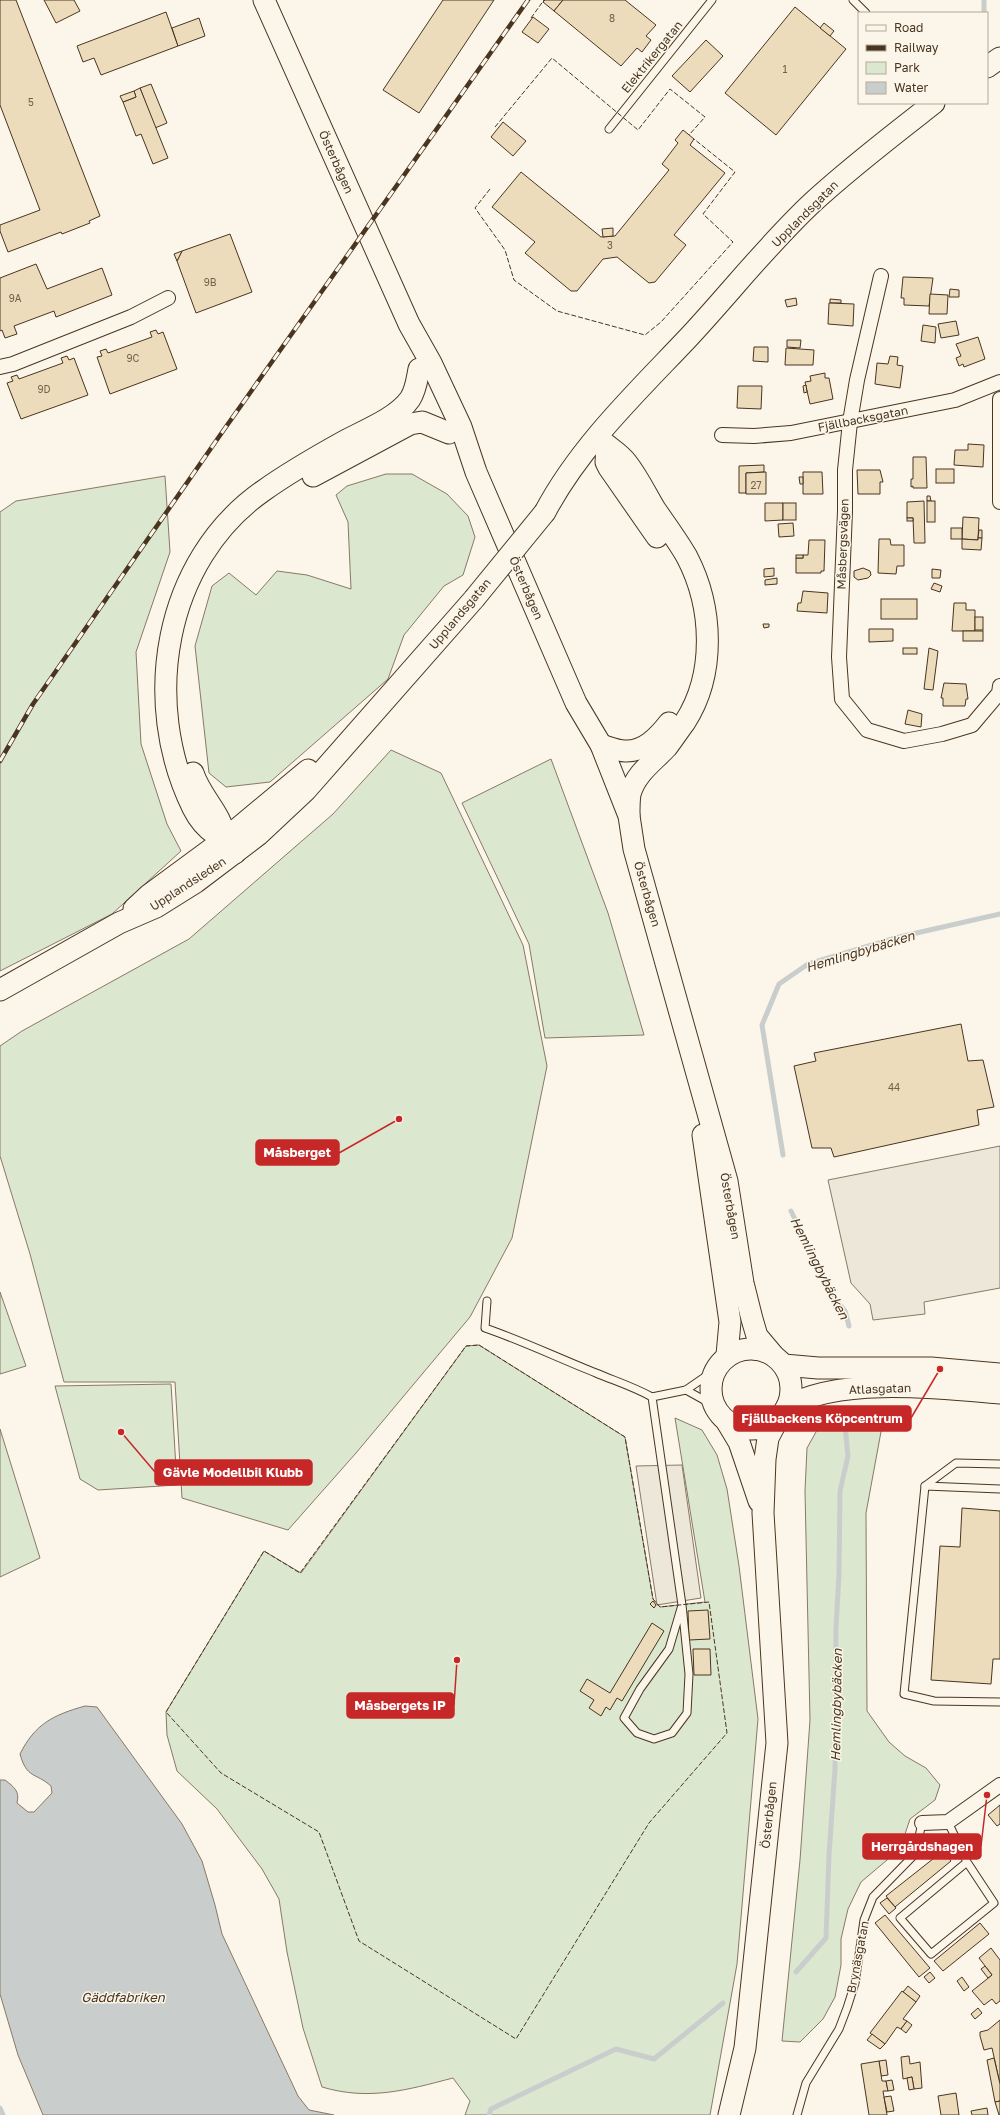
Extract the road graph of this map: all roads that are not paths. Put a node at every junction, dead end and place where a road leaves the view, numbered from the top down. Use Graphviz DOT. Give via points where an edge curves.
graph roads {
  1 [pos="264,0"];
  2 [pos="712,0"];
  3 [pos="853,0"];
  4 [pos="865,12"];
  5 [pos="1000,58"];
  6 [pos="988,66"];
  7 [pos="933,104"];
  8 [pos="609,129"];
  9 [pos="881,276"];
  10 [pos="168,298"];
  11 [pos="409,324"];
  12 [pos="0,367"];
  13 [pos="419,369"];
  14 [pos="1000,382"];
  15 [pos="1000,399"];
  16 [pos="850,422"];
  17 [pos="449,433"];
  18 [pos="722,436"];
  19 [pos="602,442"];
  20 [pos="476,472"];
  21 [pos="1000,502"];
  22 [pos="1000,686"];
  23 [pos="576,703"];
  24 [pos="601,745"];
  25 [pos="629,816"];
  26 [pos="230,846"];
  27 [pos="634,849"];
  28 [pos="0,990"];
  29 [pos="693,1054"];
  30 [pos="487,1301"];
  31 [pos="779,1360"];
  32 [pos="721,1363"];
  33 [pos="1000,1374"];
  34 [pos="686,1390"];
  35 [pos="1000,1394"];
  36 [pos="652,1397"];
  37 [pos="783,1413"];
  38 [pos="723,1417"];
  39 [pos="1000,1464"];
  40 [pos="925,1486"];
  41 [pos="1000,1490"];
  42 [pos="763,1513"];
  43 [pos="682,1604"];
  44 [pos="1000,1702"];
  45 [pos="1000,1785"];
  46 [pos="948,1822"];
  47 [pos="922,1823"];
  48 [pos="967,1862"];
  49 [pos="729,2115"];
  50 [pos="797,2115"];
  1 -- 11 [label="main road, Österbågen"];
  2 -- 8 [label="lane, Elektrikergatan"];
  3 -- 4 [label="lane"];
  5 -- 6 [label="main road"];
  7 -- 19 [label="main road, Upplandsgatan" via="812,203 688,338 658,367"];
  9 -- 16 [label="street, Måsbergsvägen"];
  10 -- 12 [label="street" via="131,317"];
  11 -- 13 [label="main road, Österbågen"];
  11 -- 20 [label="main road, Österbågen" via="431,363 461,427"];
  13 -- 17 [label="main road, Österbågen"];
  13 -- 26 [label="main road" via="411,398 400,410 268,488 239,511 218,534 187,585 174,625 166,664 166,719 179,769 193,808 210,830"];
  14 -- 16 [label="street, Fjällbacksgatan" via="955,400"];
  15 -- 21 [label="street"];
  16 -- 18 [label="street, Fjällbacksgatan" via="791,433"];
  16 -- 22 [label="street, Måsbergsvägen" via="845,470 839,657 842,698 868,730 904,741 972,726 999,693"];
  17 -- 20 [label="main road, Österbågen"];
  17 -- 26 [label="main road" via="422,422 410,424 346,457 270,502 247,521 210,565 188,616 178,666 177,692 179,715 194,775 204,797 221,819"];
  19 -- 24 [label="main road" via="606,462 612,473 675,562 692,609 695,635 688,686 675,715 657,738 647,745 625,752"];
  19 -- 25 [label="main road" via="627,462 686,557 697,580 708,635 706,663 699,691 686,721 636,780 630,794"];
  19 -- 26 [label="main road, Upplandsgatan, bridge" via="562,497 545,512 374,715"];
  20 -- 23 [label="main road, Österbågen"];
  23 -- 24 [label="main road, Österbågen"];
  23 -- 27 [label="main road, Österbågen" via="589,750 618,821"];
  24 -- 25 [label="main road, Österbågen"];
  25 -- 27 [label="main road, Österbågen"];
  26 -- 28 [label="main road, Upplandsleden" via="148,895 119,923"];
  27 -- 29 [label="main road, Österbågen"];
  29 -- 31 [label="main road, Österbågen" via="727,1181 743,1283 752,1319 757,1336"];
  29 -- 32 [label="main road, Österbågen" via="730,1322"];
  30 -- 36 [label="lane" via="485,1328 521,1340 595,1373 632,1386"];
  31 -- 32 [label="main road" via="760,1349 745,1348"];
  31 -- 33 [label="main road, Atlasgatan" via="818,1368 931,1368"];
  31 -- 37 [label="main road" via="790,1378 791,1393"];
  32 -- 34 [label="lane"];
  32 -- 38 [label="main road" via="710,1389 712,1401"];
  34 -- 36 [label="lane"];
  34 -- 38 [label="lane" via="704,1400"];
  35 -- 37 [label="main road, Atlasgatan" via="942,1388 869,1388 823,1393 801,1399"];
  36 -- 43 [label="lane"];
  37 -- 38 [label="main road" via="766,1426 751,1429 738,1427"];
  37 -- 42 [label="main road, Österbågen" via="768,1438 764,1459"];
  38 -- 42 [label="main road, Österbågen" via="739,1442"];
  39 -- 40 [label="lane" via="956,1463"];
  40 -- 41 [label="lane"];
  40 -- 44 [label="lane" via="904,1694 934,1701"];
  42 -- 49 [label="main road, Österbågen" via="777,1743 745,2048"];
  43 -- 43 [label="lane" via="689,1674 687,1713 672,1732 654,1739 637,1733 624,1718 640,1689 669,1649"];
  45 -- 46 [label="street"];
  46 -- 47 [label="street, Brynäsgatan"];
  46 -- 48 [label="lane"];
  47 -- 50 [label="lane, Brynäsgatan" via="915,1854 874,1896 864,1920 855,1983 847,2008 839,2029 806,2083"];
  48 -- 48 [label="lane" via="900,1918 931,1954 994,1903"];
}
